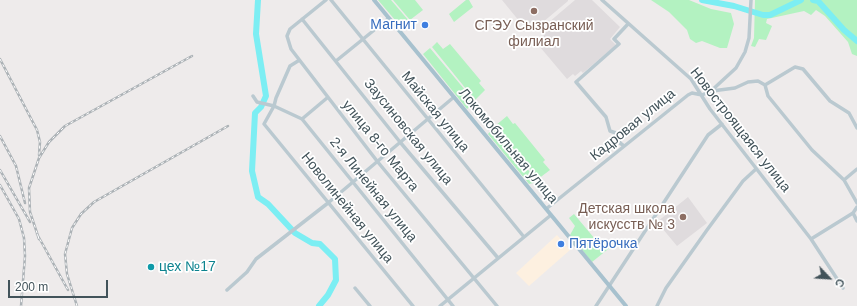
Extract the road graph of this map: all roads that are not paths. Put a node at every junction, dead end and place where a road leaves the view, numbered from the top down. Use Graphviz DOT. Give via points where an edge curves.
graph roads {
  1 [pos="326,0"];
  2 [pos="330,0"];
  3 [pos="374,0"];
  4 [pos="602,0"];
  5 [pos="751,0"];
  6 [pos="388,18"];
  7 [pos="302,19"];
  8 [pos="628,24"];
  9 [pos="363,40"];
  10 [pos="298,61"];
  11 [pos="336,61"];
  12 [pos="765,85"];
  13 [pos="711,91"];
  14 [pos="702,95"];
  15 [pos="253,96"];
  16 [pos="454,97"];
  17 [pos="327,98"];
  18 [pos="274,106"];
  19 [pos="302,119"];
  20 [pos="426,120"];
  21 [pos="722,124"];
  22 [pos="857,128"];
  23 [pos="400,142"];
  24 [pos="624,146"];
  25 [pos="377,161"];
  26 [pos="756,168"];
  27 [pos="857,169"];
  28 [pos="844,180"];
  29 [pos="353,182"];
  30 [pos="328,203"];
  31 [pos="857,203"];
  32 [pos="857,207"];
  33 [pos="546,209"];
  34 [pos="853,213"];
  35 [pos="551,215"];
  36 [pos="857,221"];
  37 [pos="524,237"];
  38 [pos="811,239"];
  39 [pos="498,258"];
  40 [pos="474,279"];
  41 [pos="609,285"];
  42 [pos="356,288"];
  43 [pos="843,288"];
  44 [pos="227,290"];
  45 [pos="448,300"];
  46 [pos="370,306"];
  47 [pos="413,306"];
  48 [pos="440,306"];
  49 [pos="453,306"];
  50 [pos="497,306"];
  51 [pos="596,306"];
  52 [pos="626,306"];
  53 [pos="657,306"];
  1 -- 7 [label="street, улица 8-го Марта"];
  2 -- 9 [label="street, Майская улица"];
  3 -- 6 [label="main road, Локомобильная улица"];
  4 -- 8 [label="street, Новостроящаяся улица"];
  5 -- 13 [label="street, Кадровая улица" via="749,38 745,52 736,68"];
  6 -- 9 [label="street"];
  6 -- 16 [label="main road, Локомобильная улица"];
  7 -- 10 [label="street, улица 8-го Марта" via="290,29 287,36"];
  7 -- 11 [label="street, Заусиновская улица"];
  8 -- 14 [label="street, Новостроящаяся улица" via="691,79"];
  8 -- 24 [label="street" via="614,40 619,44 576,82 606,117 610,131 616,133"];
  9 -- 11 [label="street"];
  9 -- 20 [label="street, Майская улица"];
  10 -- 17 [label="street, улица 8-го Марта"];
  10 -- 18 [label="street" via="290,66"];
  11 -- 23 [label="street, Заусиновская улица"];
  12 -- 13 [label="street" via="753,81 735,88"];
  12 -- 22 [label="street" via="795,67 803,69 830,101 849,113"];
  12 -- 28 [label="street" via="768,96 812,150"];
  13 -- 14 [label="street, Кадровая улица"];
  14 -- 21 [label="street, Новостроящаяся улица"];
  14 -- 24 [label="street, Кадровая улица" via="688,95"];
  15 -- 18 [label="street, 2-я Линейная улица" via="257,102"];
  16 -- 20 [label="street"];
  16 -- 33 [label="main road, Локомобильная улица"];
  17 -- 19 [label="street"];
  17 -- 25 [label="street, улица 8-го Марта"];
  18 -- 19 [label="street, 2-я Линейная улица"];
  18 -- 30 [label="street, Новолинейная улица" via="264,124"];
  19 -- 29 [label="street, 2-я Линейная улица"];
  20 -- 23 [label="street"];
  20 -- 37 [label="street, Майская улица"];
  21 -- 26 [label="street, Новостроящаяся улица"];
  21 -- 41 [label="street" via="708,135"];
  23 -- 25 [label="street"];
  23 -- 39 [label="street, Заусиновская улица"];
  24 -- 33 [label="street, Кадровая улица"];
  25 -- 29 [label="street"];
  25 -- 40 [label="street, улица 8-го Марта"];
  26 -- 38 [label="street, Новостроящаяся улица"];
  26 -- 53 [label="street" via="743,181 707,230 666,288"];
  27 -- 28 [label="street"];
  28 -- 31 [label="street"];
  29 -- 30 [label="street"];
  29 -- 45 [label="street, 2-я Линейная улица"];
  30 -- 44 [label="street" via="256,259 247,272"];
  30 -- 47 [label="street, Новолинейная улица"];
  32 -- 34 [label="street"];
  33 -- 35 [label="main road, Локомобильная улица"];
  34 -- 36 [label="street"];
  34 -- 38 [label="street"];
  35 -- 37 [label="street"];
  35 -- 41 [label="main road, Локомобильная улица"];
  37 -- 39 [label="street"];
  38 -- 43 [label="street, Новостроящаяся улица"];
  39 -- 40 [label="street"];
  40 -- 45 [label="street"];
  40 -- 50 [label="street, улица 8-го Марта"];
  41 -- 51 [label="street"];
  41 -- 52 [label="main road, Локомобильная улица"];
  42 -- 46 [label="street"];
  45 -- 48 [label="street"];
  45 -- 49 [label="street, 2-я Линейная улица"];
}
